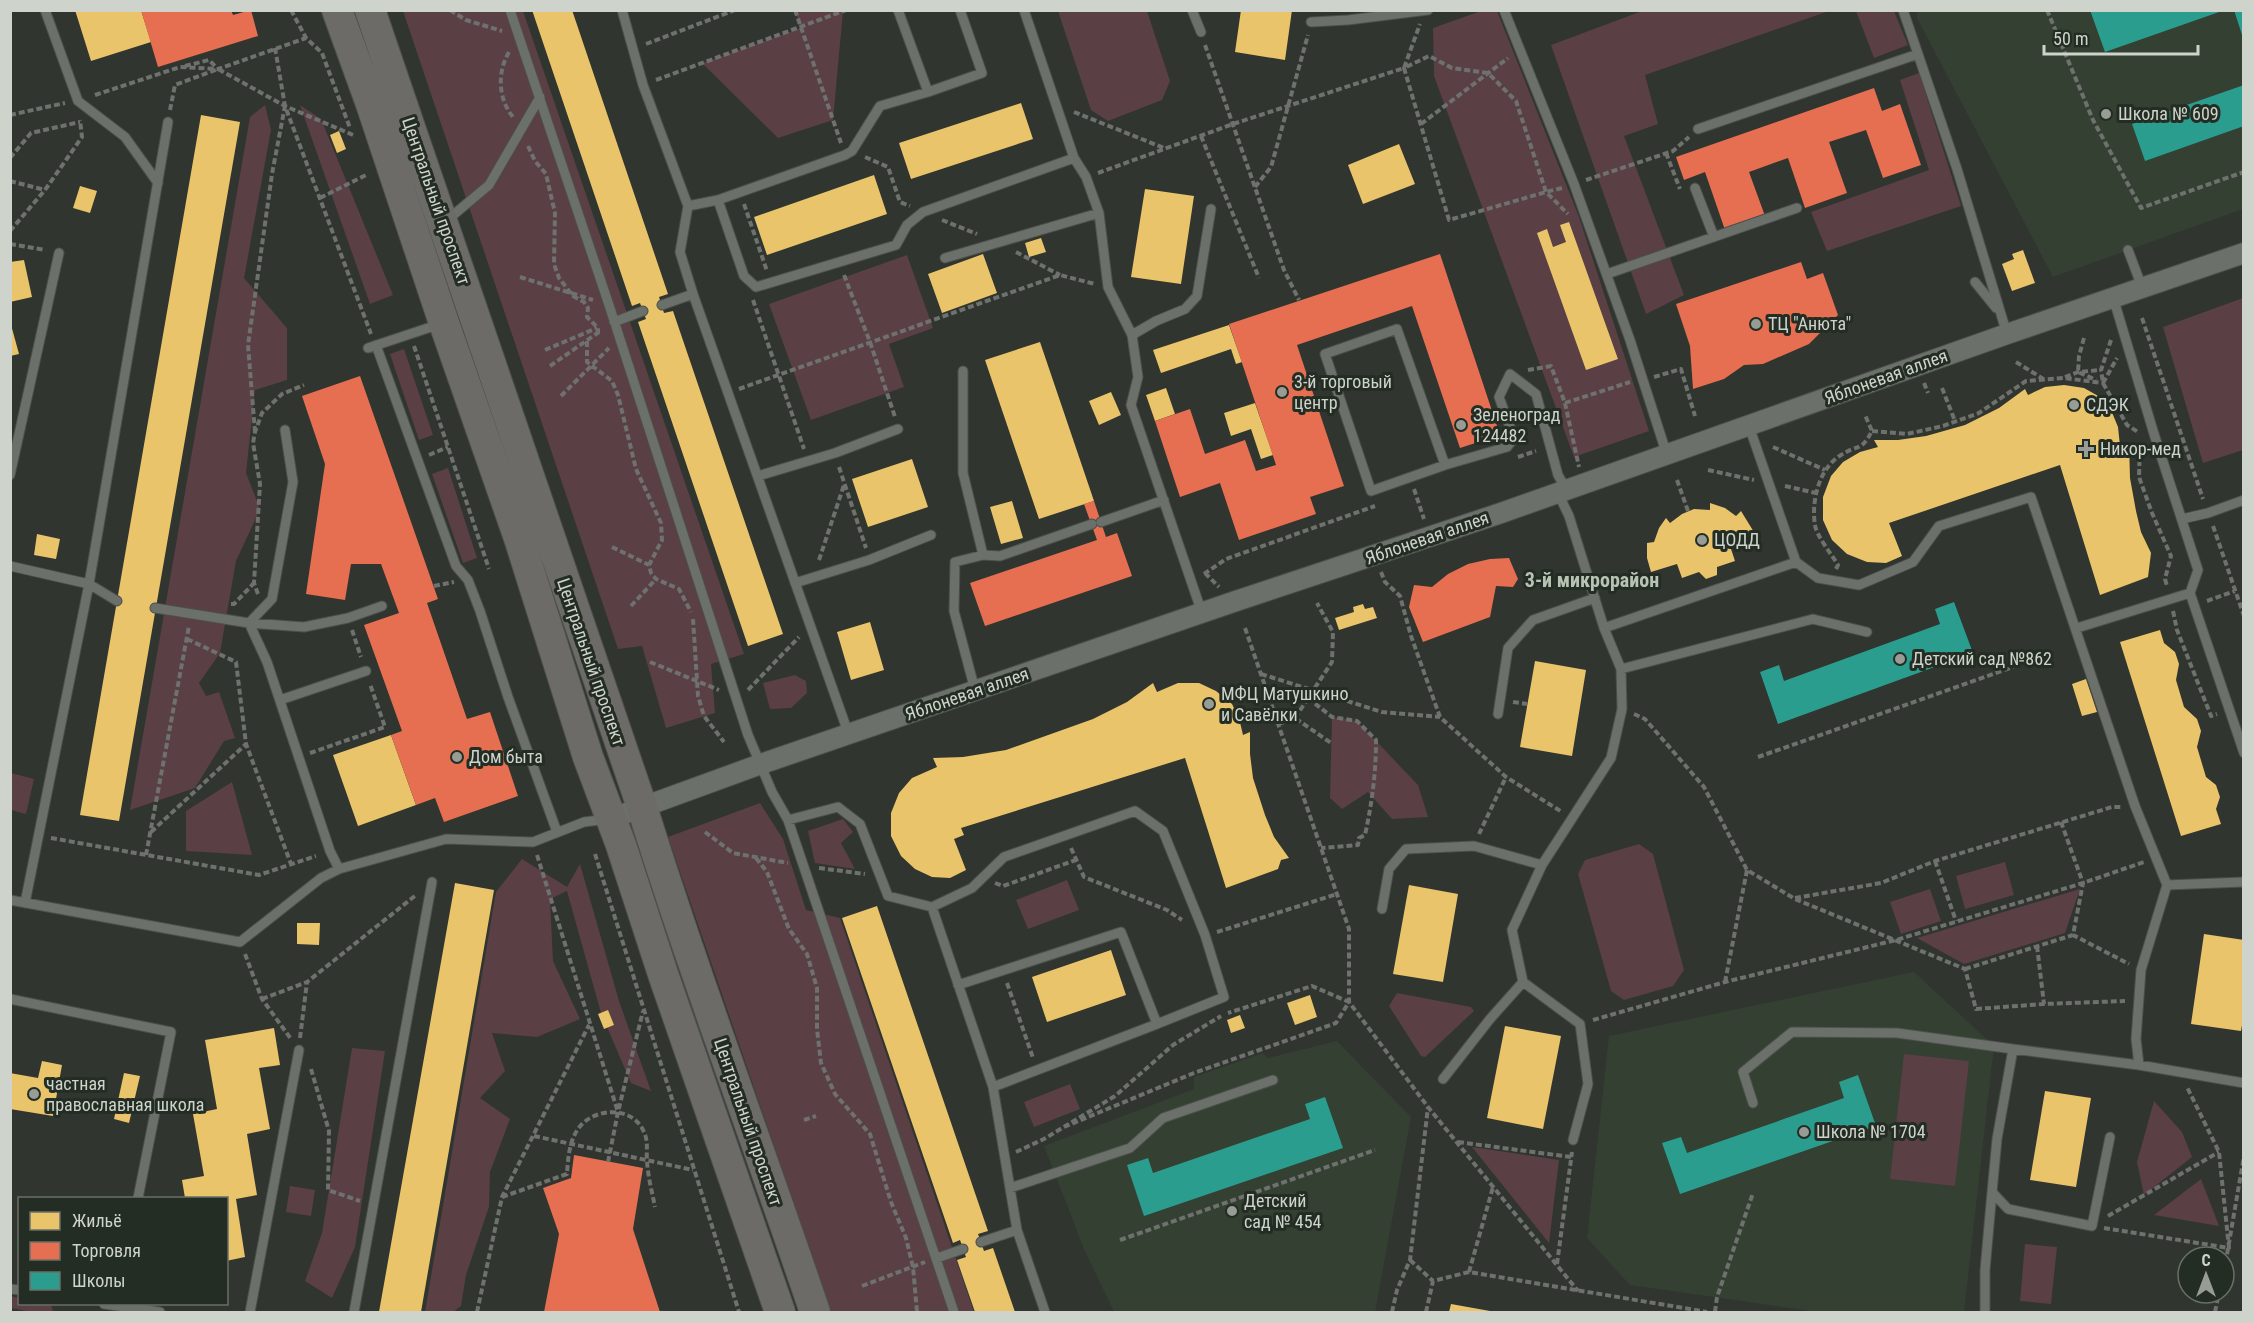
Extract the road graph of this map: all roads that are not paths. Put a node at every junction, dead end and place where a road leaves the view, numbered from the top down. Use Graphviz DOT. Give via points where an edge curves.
graph roads {
  1 [pos="45,10"];
  2 [pos="338,10"];
  3 [pos="370,10"];
  4 [pos="510,10"];
  5 [pos="622,10"];
  6 [pos="898,10"];
  7 [pos="960,10"];
  8 [pos="1024,10"];
  9 [pos="1192,10"];
  10 [pos="1504,10"];
  11 [pos="1903,10"];
  12 [pos="1427,11"];
  13 [pos="1311,22"];
  14 [pos="1201,33"];
  15 [pos="1918,54"];
  16 [pos="928,92"];
  17 [pos="540,97"];
  18 [pos="168,122"];
  19 [pos="1698,129"];
  20 [pos="1074,158"];
  21 [pos="158,183"];
  22 [pos="1695,188"];
  23 [pos="717,200"];
  24 [pos="688,206"];
  25 [pos="1211,208"];
  26 [pos="1797,208"];
  27 [pos="1099,213"];
  28 [pos="444,223"];
  29 [pos="1714,237"];
  30 [pos="2128,250"];
  31 [pos="59,253"];
  32 [pos="2244,253"];
  33 [pos="945,258"];
  34 [pos="1607,274"];
  35 [pos="1976,282"];
  36 [pos="2142,287"];
  37 [pos="693,294"];
  38 [pos="2113,297"];
  39 [pos="662,305"];
  40 [pos="643,311"];
  41 [pos="2000,312"];
  42 [pos="614,322"];
  43 [pos="444,323"];
  44 [pos="2007,334"];
  45 [pos="1132,335"];
  46 [pos="963,371"];
  47 [pos="1749,426"];
  48 [pos="898,429"];
  49 [pos="285,430"];
  50 [pos="1667,454"];
  51 [pos="1445,465"];
  52 [pos="10,475"];
  53 [pos="758,476"];
  54 [pos="1562,491"];
  55 [pos="1164,500"];
  56 [pos="2244,500"];
  57 [pos="2182,519"];
  58 [pos="533,535"];
  59 [pos="932,535"];
  60 [pos="983,555"];
  61 [pos="1796,562"];
  62 [pos="10,566"];
  63 [pos="795,583"];
  64 [pos="89,584"];
  65 [pos="2190,593"];
  66 [pos="1595,597"];
  67 [pos="117,601"];
  68 [pos="382,606"];
  69 [pos="155,608"];
  70 [pos="1202,613"];
  71 [pos="249,623"];
  72 [pos="1604,628"];
  73 [pos="2077,628"];
  74 [pos="1867,632"];
  75 [pos="1621,669"];
  76 [pos="366,670"];
  77 [pos="975,691"];
  78 [pos="280,700"];
  79 [pos="1498,714"];
  80 [pos="849,735"];
  81 [pos="2244,753"];
  82 [pos="761,764"];
  83 [pos="642,807"];
  84 [pos="610,819"];
  85 [pos="788,820"];
  86 [pos="557,832"];
  87 [pos="1542,865"];
  88 [pos="339,869"];
  89 [pos="432,882"];
  90 [pos="2244,882"];
  91 [pos="2167,885"];
  92 [pos="10,900"];
  93 [pos="25,903"];
  94 [pos="932,907"];
  95 [pos="1382,909"];
  96 [pos="1523,982"];
  97 [pos="958,985"];
  98 [pos="10,999"];
  99 [pos="706,1002"];
  100 [pos="677,1012"];
  101 [pos="1157,1024"];
  102 [pos="2013,1048"];
  103 [pos="299,1050"];
  104 [pos="2139,1065"];
  105 [pos="1443,1079"];
  106 [pos="1273,1080"];
  107 [pos="2244,1083"];
  108 [pos="993,1087"];
  109 [pos="1753,1103"];
  110 [pos="2110,1137"];
  111 [pos="1573,1140"];
  112 [pos="1010,1188"];
  113 [pos="1992,1192"];
  114 [pos="138,1197"];
  115 [pos="1017,1230"];
  116 [pos="981,1242"];
  117 [pos="963,1249"];
  118 [pos="937,1258"];
  119 [pos="121,1305"];
  120 [pos="156,1312"];
  121 [pos="250,1312"];
  122 [pos="354,1312"];
  123 [pos="780,1312"];
  124 [pos="815,1312"];
  125 [pos="954,1312"];
  126 [pos="1045,1312"];
  127 [pos="1984,1312"];
  1 -- 21 [label="lane" via="78,101 125,137"];
  2 -- 43 [label="main road, Центральный проспект"];
  3 -- 28 [label="main road, Центральный проспект"];
  4 -- 17 [label="lane"];
  5 -- 24 [label="lane" via="643,85"];
  6 -- 16 [label="lane"];
  7 -- 16 [label="lane" via="982,73"];
  8 -- 20 [label="lane"];
  9 -- 14 [label="lane"];
  10 -- 34 [label="lane"];
  11 -- 15 [label="lane"];
  12 -- 13 [label="lane"];
  15 -- 19 [label="lane"];
  15 -- 41 [label="lane"];
  16 -- 23 [label="lane" via="880,106 848,153"];
  17 -- 28 [label="lane" via="489,185"];
  17 -- 42 [label="lane"];
  18 -- 21 [label="lane"];
  20 -- 23 [label="lane" via="923,212 907,225 897,245 756,287 744,276"];
  20 -- 27 [label="lane" via="1086,177"];
  21 -- 64 [label="lane"];
  22 -- 29 [label="lane"];
  23 -- 24 [label="lane"];
  24 -- 37 [label="lane" via="680,252"];
  25 -- 45 [label="lane" via="1197,296 1185,309"];
  26 -- 29 [label="lane"];
  27 -- 33 [label="lane"];
  27 -- 45 [label="lane" via="1108,287"];
  28 -- 58 [label="main road, Центральный проспект"];
  29 -- 34 [label="lane"];
  30 -- 36 [label="lane"];
  31 -- 52 [label="lane"];
  32 -- 36 [label="street, Яблоневая аллея"];
  34 -- 50 [label="lane"];
  35 -- 41 [label="lane"];
  36 -- 38 [label="street, Яблоневая аллея"];
  37 -- 39 [label="lane"];
  37 -- 53 [label="lane"];
  38 -- 44 [label="street, Яблоневая аллея"];
  38 -- 57 [label="lane"];
  40 -- 42 [label="lane"];
  41 -- 44 [label="lane"];
  42 -- 82 [label="lane" via="748,735"];
  43 -- 58 [label="main road, Центральный проспект"];
  43 -- 86 [label="lane" via="372,347 456,566 468,580 480,611"];
  44 -- 47 [label="street, Яблоневая аллея"];
  45 -- 55 [label="lane" via="1138,377 1131,405"];
  46 -- 60 [label="lane" via="963,473"];
  47 -- 50 [label="street, Яблоневая аллея"];
  47 -- 61 [label="lane"];
  48 -- 53 [label="lane"];
  49 -- 71 [label="lane" via="292,482 272,599"];
  50 -- 54 [label="street, Яблоневая аллея"];
  51 -- 51 [label="lane" via="1371,491 1325,354 1397,329"];
  51 -- 54 [label="lane" via="1507,447 1514,438 1499,397 1510,374 1536,394"];
  53 -- 63 [label="lane"];
  54 -- 66 [label="lane"];
  54 -- 70 [label="street, Яблоневая аллея"];
  55 -- 60 [label="lane" via="1000,556"];
  55 -- 70 [label="lane"];
  56 -- 57 [label="lane"];
  57 -- 65 [label="lane" via="2198,570"];
  58 -- 83 [label="main road, Центральный проспект"];
  58 -- 84 [label="main road, Центральный проспект" via="588,757"];
  59 -- 63 [label="lane"];
  60 -- 77 [label="lane" via="955,562 954,611"];
  61 -- 72 [label="lane"];
  61 -- 73 [label="lane" via="1818,578 1859,585 1913,562 1939,526 2031,497"];
  62 -- 64 [label="lane"];
  63 -- 80 [label="lane"];
  64 -- 67 [label="lane"];
  64 -- 93 [label="lane"];
  65 -- 73 [label="lane"];
  65 -- 81 [label="lane"];
  66 -- 72 [label="lane"];
  66 -- 79 [label="lane" via="1533,620 1508,648"];
  68 -- 71 [label="lane" via="304,627"];
  69 -- 71 [label="lane"];
  70 -- 77 [label="street, Яблоневая аллея"];
  71 -- 78 [label="lane"];
  72 -- 75 [label="lane"];
  73 -- 91 [label="lane" via="2135,806"];
  74 -- 75 [label="lane" via="1813,619"];
  75 -- 87 [label="lane" via="1622,710 1611,758"];
  76 -- 78 [label="lane"];
  77 -- 80 [label="street, Яблоневая аллея"];
  78 -- 88 [label="lane"];
  80 -- 82 [label="street, Яблоневая аллея"];
  82 -- 83 [label="street, Яблоневая аллея"];
  82 -- 85 [label="lane"];
  83 -- 84 [label="street, Яблоневая аллея"];
  83 -- 99 [label="main road, Центральный проспект"];
  84 -- 86 [label="lane" via="584,822"];
  84 -- 100 [label="main road, Центральный проспект"];
  85 -- 94 [label="lane" via="838,807 860,824 888,896"];
  85 -- 118 [label="lane"];
  86 -- 88 [label="lane" via="533,842 446,839"];
  87 -- 95 [label="lane" via="1474,846 1406,849 1389,869"];
  87 -- 96 [label="lane" via="1512,930"];
  88 -- 93 [label="lane" via="321,878 240,942"];
  89 -- 122 [label="lane"];
  90 -- 91 [label="lane"];
  91 -- 104 [label="lane" via="2141,970 2136,1039"];
  92 -- 93 [label="lane"];
  94 -- 97 [label="lane"];
  94 -- 101 [label="lane" via="972,888 1004,857 1135,812 1163,831 1205,936 1224,997"];
  96 -- 105 [label="lane"];
  96 -- 111 [label="lane" via="1580,1024 1588,1084"];
  97 -- 101 [label="lane" via="1121,932"];
  97 -- 108 [label="lane"];
  98 -- 114 [label="lane" via="171,1032"];
  99 -- 100 [label="main road" via="691,991 679,996"];
  99 -- 124 [label="main road, Центральный проспект"];
  100 -- 123 [label="main road, Центральный проспект"];
  101 -- 108 [label="lane"];
  102 -- 104 [label="lane"];
  102 -- 109 [label="lane" via="1897,1033 1792,1032 1743,1072"];
  102 -- 113 [label="lane"];
  103 -- 121 [label="lane"];
  104 -- 107 [label="lane"];
  106 -- 112 [label="lane" via="1163,1118 1130,1148"];
  108 -- 112 [label="lane"];
  110 -- 113 [label="lane" via="2092,1226 2008,1209"];
  112 -- 115 [label="lane"];
  113 -- 127 [label="lane"];
  115 -- 116 [label="lane"];
  115 -- 126 [label="lane"];
  117 -- 118 [label="lane"];
  118 -- 125 [label="lane"];
  119 -- 120 [label="lane"];
}
